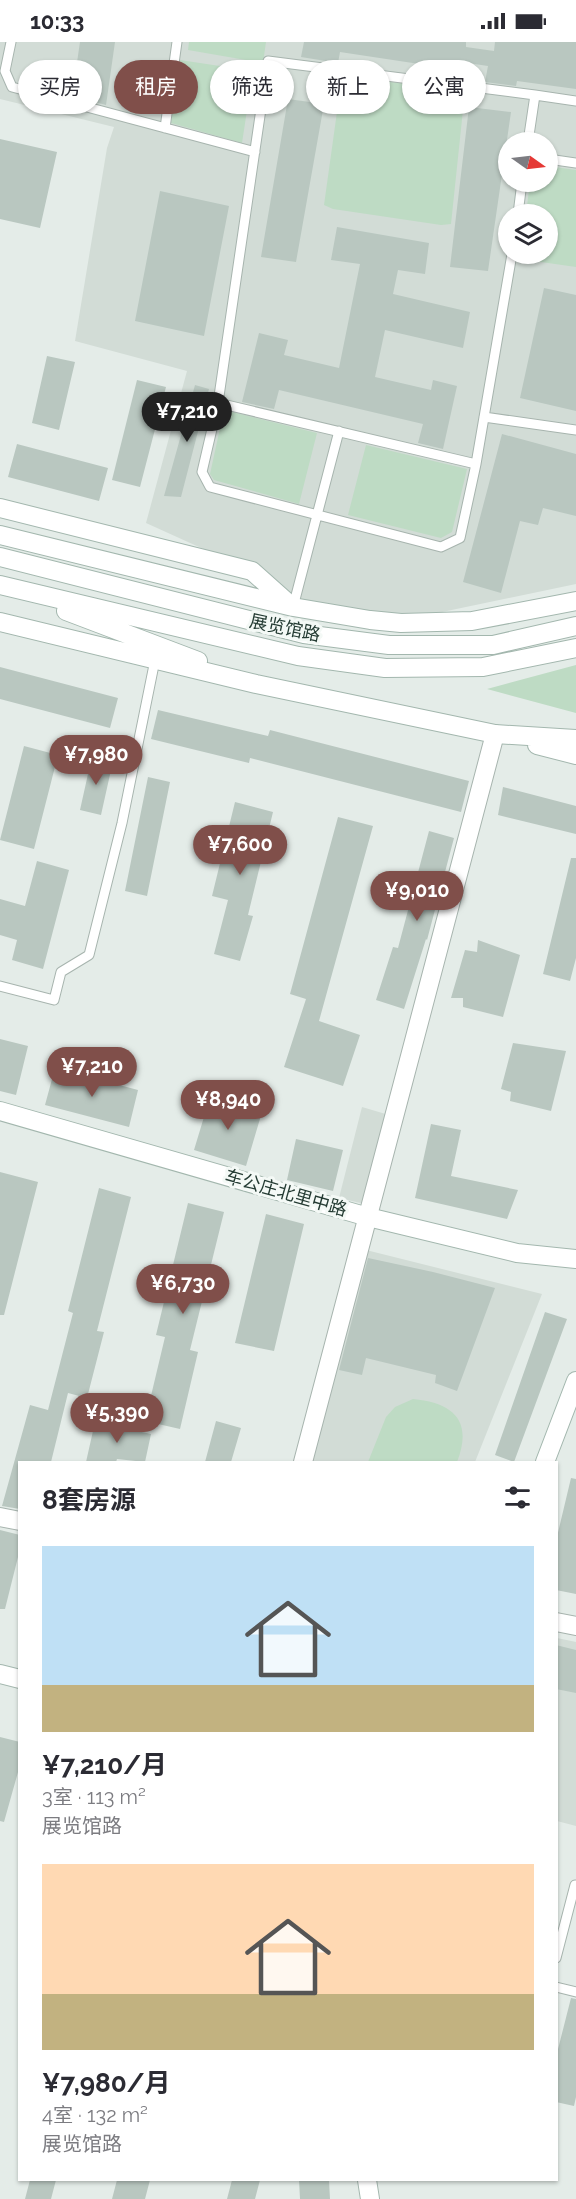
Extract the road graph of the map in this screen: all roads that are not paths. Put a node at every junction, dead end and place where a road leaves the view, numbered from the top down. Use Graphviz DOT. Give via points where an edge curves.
graph roads {
  1 [pos="11,42"];
  2 [pos="177,42"];
  3 [pos="535,95"];
  4 [pos="576,101"];
  5 [pos="165,128"];
  6 [pos="529,132"];
  7 [pos="255,152"];
  8 [pos="558,160"];
  9 [pos="576,163"];
  10 [pos="510,264"];
  11 [pos="218,403"];
  12 [pos="484,417"];
  13 [pos="576,430"];
  14 [pos="339,431"];
  15 [pos="476,464"];
  16 [pos="0,508"];
  17 [pos="318,515"];
  18 [pos="0,535"];
  19 [pos="0,557"];
  20 [pos="0,585"];
  21 [pos="576,601"];
  22 [pos="293,607"];
  23 [pos="0,622"];
  24 [pos="576,626"];
  25 [pos="576,648"];
  26 [pos="155,660"];
  27 [pos="256,684"];
  28 [pos="495,734"];
  29 [pos="576,739"];
  30 [pos="576,755"];
  31 [pos="0,986"];
  32 [pos="0,1111"];
  33 [pos="368,1217"];
  34 [pos="576,1259"];
  35 [pos="576,1381"];
  36 [pos="303,1461"];
  37 [pos="545,1461"];
  38 [pos="0,1517"];
  39 [pos="18,1521"];
  40 [pos="558,1622"];
  41 [pos="576,1626"];
  42 [pos="0,1674"];
  43 [pos="18,1678"];
  44 [pos="575,1885"];
  45 [pos="558,1950"];
  46 [pos="558,1988"];
  47 [pos="576,1992"];
  48 [pos="367,2181"];
  49 [pos="370,2199"];
  1 -- 5 [label="lane" via="5,71 12,87"];
  2 -- 5 [label="lane"];
  3 -- 4 [label="lane"];
  3 -- 6 [label="lane"];
  3 -- 7 [label="lane" via="268,61"];
  5 -- 7 [label="lane"];
  7 -- 11 [label="lane"];
  8 -- 9 [label="lane"];
  10 -- 12 [label="lane"];
  11 -- 14 [label="lane"];
  11 -- 17 [label="lane" via="202,472 210,487"];
  12 -- 13 [label="lane"];
  12 -- 15 [label="lane"];
  14 -- 15 [label="lane"];
  14 -- 17 [label="lane"];
  15 -- 17 [label="lane" via="460,538 441,547"];
  16 -- 22 [label="street, 展览馆路" via="252,571"];
  17 -- 22 [label="lane"];
  18 -- 22 [label="street, 展览馆路"];
  19 -- 24 [label="street, 展览馆路" via="304,634 389,645 493,645"];
  20 -- 25 [label="street, 展览馆路" via="298,656 386,668 483,667"];
  20 -- 27 [label="street"];
  21 -- 22 [label="street, 展览馆路" via="472,621 401,622"];
  23 -- 26 [label="street"];
  26 -- 27 [label="street"];
  26 -- 31 [label="lane" via="122,823 89,955 61,972 54,1000"];
  27 -- 28 [label="street"];
  28 -- 29 [label="street"];
  28 -- 30 [label="street"];
  28 -- 33 [label="street"];
  32 -- 33 [label="street, 车公庄北里中路"];
  33 -- 34 [label="street, 车公庄北里中路" via="517,1253"];
  33 -- 36 [label="street"];
  35 -- 37 [label="street"];
  38 -- 39 [label="street"];
  40 -- 41 [label="street"];
  42 -- 43 [label="street"];
  44 -- 45 [label="lane"];
  46 -- 47 [label="lane"];
  48 -- 49 [label="street"];
}
